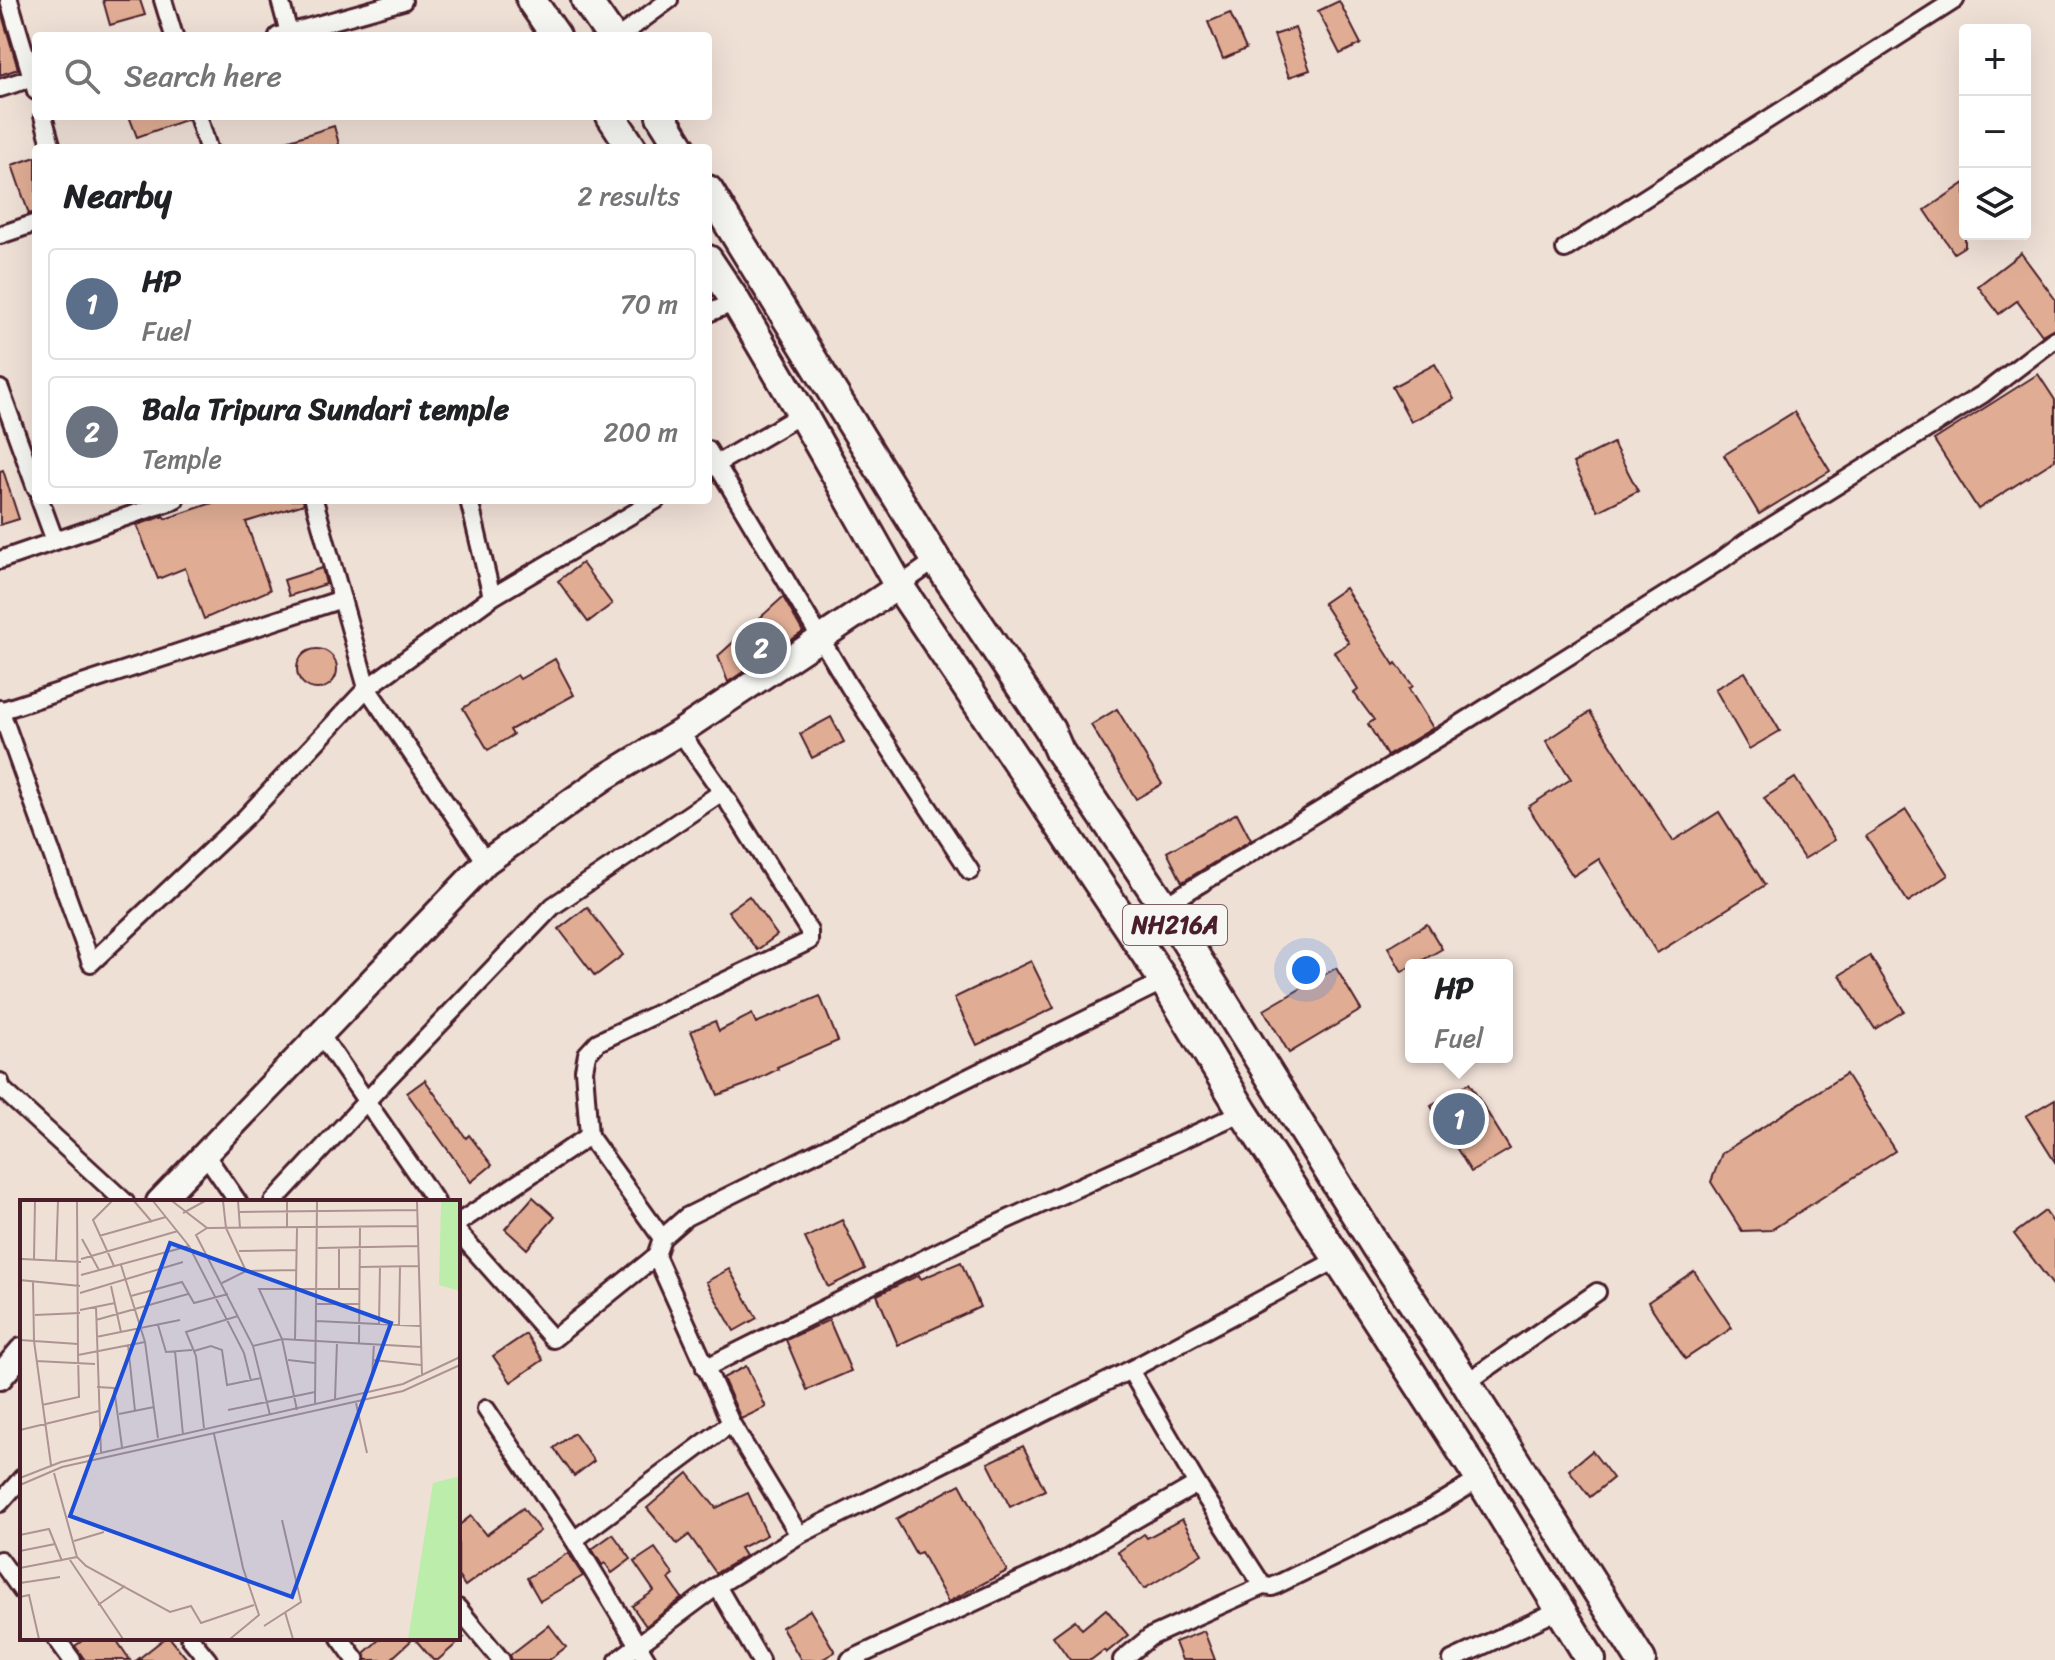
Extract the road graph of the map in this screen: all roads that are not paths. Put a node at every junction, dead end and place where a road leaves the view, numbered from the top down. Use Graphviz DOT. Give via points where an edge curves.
graph roads {
  1 [pos="9,0"];
  2 [pos="163,0"];
  3 [pos="280,0"];
  4 [pos="531,0"];
  5 [pos="586,0"];
  6 [pos="669,0"];
  7 [pos="1955,0"];
  8 [pos="403,1"];
  9 [pos="173,32"];
  10 [pos="284,32"];
  11 [pos="294,32"];
  12 [pos="553,32"];
  13 [pos="608,32"];
  14 [pos="625,32"];
  15 [pos="32,77"];
  16 [pos="32,84"];
  17 [pos="0,88"];
  18 [pos="44,120"];
  19 [pos="199,120"];
  20 [pos="614,120"];
  21 [pos="664,120"];
  22 [pos="51,144"];
  23 [pos="207,144"];
  24 [pos="629,144"];
  25 [pos="678,144"];
  26 [pos="712,196"];
  27 [pos="32,224"];
  28 [pos="0,235"];
  29 [pos="1565,249"];
  30 [pos="712,266"];
  31 [pos="736,302"];
  32 [pos="712,311"];
  33 [pos="2055,339"];
  34 [pos="0,389"];
  35 [pos="802,414"];
  36 [pos="712,460"];
  37 [pos="712,463"];
  38 [pos="32,477"];
  39 [pos="41,504"];
  40 [pos="160,504"];
  41 [pos="315,504"];
  42 [pos="470,504"];
  43 [pos="649,504"];
  44 [pos="55,541"];
  45 [pos="0,560"];
  46 [pos="936,560"];
  47 [pos="899,586"];
  48 [pos="492,597"];
  49 [pos="342,599"];
  50 [pos="820,638"];
  51 [pos="367,688"];
  52 [pos="0,710"];
  53 [pos="680,732"];
  54 [pos="722,792"];
  55 [pos="486,862"];
  56 [pos="970,871"];
  57 [pos="1164,906"];
  58 [pos="1164,981"];
  59 [pos="320,1034"];
  60 [pos="1,1087"];
  61 [pos="367,1101"];
  62 [pos="1243,1112"];
  63 [pos="589,1136"];
  64 [pos="205,1154"];
  65 [pos="123,1200"];
  66 [pos="161,1200"];
  67 [pos="237,1200"];
  68 [pos="275,1200"];
  69 [pos="435,1200"];
  70 [pos="460,1222"];
  71 [pos="460,1234"];
  72 [pos="662,1238"];
  73 [pos="656,1256"];
  74 [pos="1338,1259"];
  75 [pos="1597,1292"];
  76 [pos="20,1353"];
  77 [pos="705,1368"];
  78 [pos="1130,1370"];
  79 [pos="0,1377"];
  80 [pos="1466,1383"];
  81 [pos="486,1409"];
  82 [pos="731,1423"];
  83 [pos="1480,1479"];
  84 [pos="20,1480"];
  85 [pos="1197,1484"];
  86 [pos="0,1503"];
  87 [pos="799,1535"];
  88 [pos="574,1540"];
  89 [pos="0,1560"];
  90 [pos="717,1586"];
  91 [pos="1263,1586"];
  92 [pos="20,1588"];
  93 [pos="460,1610"];
  94 [pos="1559,1610"];
  95 [pos="57,1640"];
  96 [pos="192,1640"];
  97 [pos="341,1640"];
  98 [pos="638,1644"];
  99 [pos="72,1660"];
  100 [pos="208,1660"];
  101 [pos="356,1660"];
  102 [pos="501,1660"];
  103 [pos="618,1660"];
  104 [pos="647,1660"];
  105 [pos="760,1660"];
  106 [pos="850,1660"];
  107 [pos="1122,1660"];
  108 [pos="1452,1660"];
  109 [pos="1591,1660"];
  110 [pos="1641,1660"];
  1 -- 15 [label="street"];
  2 -- 9 [label="street"];
  3 -- 10 [label="street"];
  4 -- 12 [label="highway"];
  5 -- 13 [label="highway"];
  6 -- 14 [label="street"];
  7 -- 29 [label="street"];
  8 -- 11 [label="street"];
  16 -- 17 [label="street"];
  18 -- 22 [label="street"];
  19 -- 23 [label="street"];
  20 -- 24 [label="highway"];
  21 -- 25 [label="highway"];
  26 -- 46 [label="highway, NH216A"];
  27 -- 28 [label="street"];
  30 -- 31 [label="highway, NH216A"];
  31 -- 32 [label="street"];
  31 -- 35 [label="highway, NH216A"];
  33 -- 57 [label="street" via="1983,394"];
  34 -- 38 [label="street"];
  35 -- 36 [label="street"];
  35 -- 47 [label="highway, NH216A"];
  37 -- 50 [label="street"];
  39 -- 44 [label="street"];
  40 -- 44 [label="street"];
  41 -- 49 [label="street"];
  42 -- 48 [label="street"];
  43 -- 48 [label="street"];
  44 -- 45 [label="street"];
  46 -- 47 [label="street"];
  46 -- 57 [label="highway, NH216A"];
  47 -- 50 [label="main road"];
  47 -- 58 [label="highway, NH216A"];
  48 -- 51 [label="street"];
  49 -- 51 [label="street"];
  49 -- 52 [label="street"];
  50 -- 53 [label="main road"];
  50 -- 56 [label="street"];
  51 -- 52 [label="street" via="246,817 91,963"];
  51 -- 55 [label="street"];
  53 -- 54 [label="street"];
  53 -- 55 [label="main road" via="604,778"];
  54 -- 61 [label="street" via="553,906"];
  54 -- 63 [label="street" via="809,931 809,941 598,1042 587,1054 584,1070"];
  55 -- 59 [label="main road"];
  57 -- 80 [label="highway, NH216A"];
  58 -- 62 [label="highway, NH216A"];
  58 -- 72 [label="street" via="686,1217"];
  59 -- 61 [label="street"];
  59 -- 64 [label="main road"];
  60 -- 65 [label="street"];
  61 -- 68 [label="street"];
  61 -- 69 [label="street"];
  62 -- 74 [label="highway, NH216A"];
  62 -- 77 [label="street" via="958,1242"];
  63 -- 70 [label="street"];
  63 -- 72 [label="street"];
  64 -- 66 [label="main road"];
  64 -- 67 [label="street"];
  71 -- 73 [label="street" via="553,1339"];
  72 -- 73 [label="street"];
  73 -- 77 [label="street"];
  74 -- 78 [label="street"];
  74 -- 83 [label="highway, NH216A"];
  75 -- 80 [label="street"];
  76 -- 79 [label="main road"];
  77 -- 82 [label="street"];
  78 -- 85 [label="street"];
  78 -- 87 [label="street"];
  80 -- 110 [label="highway, NH216A"];
  81 -- 88 [label="street"];
  82 -- 87 [label="street"];
  82 -- 88 [label="street"];
  83 -- 91 [label="street" via="1424,1513 1272,1587"];
  83 -- 94 [label="highway, NH216A"];
  84 -- 86 [label="street"];
  85 -- 91 [label="street"];
  85 -- 106 [label="street" via="1063,1561"];
  87 -- 90 [label="street"];
  88 -- 98 [label="street"];
  89 -- 92 [label="street"];
  90 -- 98 [label="street"];
  90 -- 105 [label="street"];
  91 -- 107 [label="street" via="1150,1637"];
  93 -- 102 [label="street"];
  94 -- 108 [label="street"];
  94 -- 109 [label="highway, NH216A"];
  95 -- 99 [label="street"];
  96 -- 100 [label="street"];
  97 -- 101 [label="street"];
  98 -- 103 [label="street"];
  98 -- 104 [label="street"];
}
